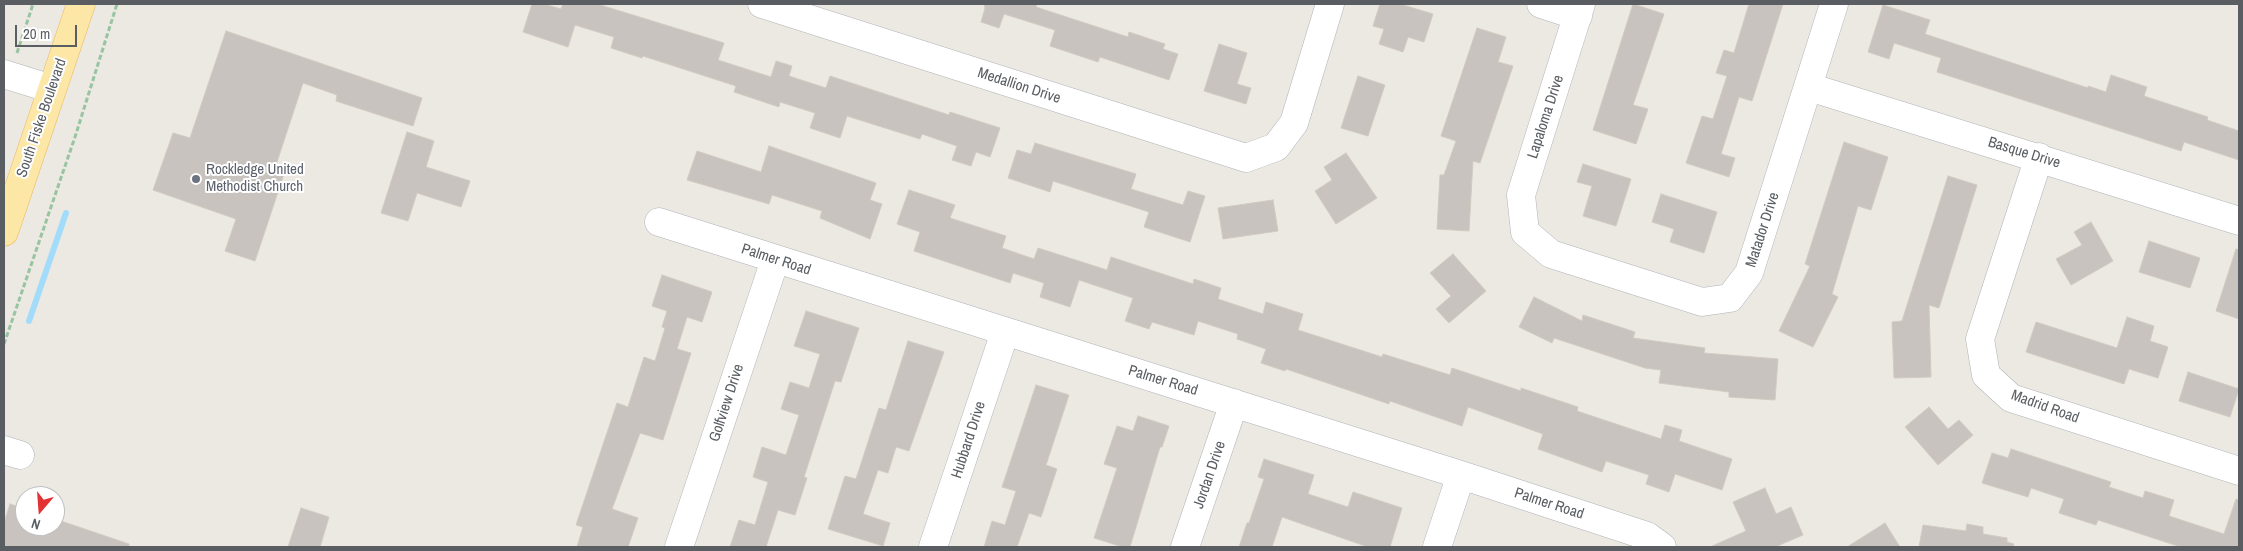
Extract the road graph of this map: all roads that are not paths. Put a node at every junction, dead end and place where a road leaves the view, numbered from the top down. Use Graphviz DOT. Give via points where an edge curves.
graph roads {
  1 [pos="81,4"];
  2 [pos="762,4"];
  3 [pos="1330,4"];
  4 [pos="1540,4"];
  5 [pos="1834,4"];
  6 [pos="1580,10"];
  7 [pos="9,67"];
  8 [pos="1809,87"];
  9 [pos="52,89"];
  10 [pos="2038,158"];
  11 [pos="2239,221"];
  12 [pos="660,222"];
  13 [pos="4,232"];
  14 [pos="1525,232"];
  15 [pos="775,260"];
  16 [pos="1005,332"];
  17 [pos="1234,403"];
  18 [pos="2239,471"];
  19 [pos="1461,475"];
  20 [pos="679,547"];
  21 [pos="933,547"];
  22 [pos="1185,547"];
  23 [pos="1437,547"];
  24 [pos="1662,547"];
  1 -- 9 [label="main road, South Fiske Boulevard"];
  2 -- 3 [label="street, Medallion Drive" via="1246,158 1276,147 1294,123"];
  4 -- 6 [label="street"];
  5 -- 8 [label="street, Matador Drive"];
  6 -- 14 [label="street, Lapaloma Drive" via="1521,195"];
  7 -- 9 [label="street"];
  8 -- 10 [label="street, Basque Drive"];
  8 -- 14 [label="street, Matador Drive" via="1749,273 1730,298 1702,302 1551,254"];
  9 -- 13 [label="main road, South Fiske Boulevard"];
  10 -- 11 [label="street, Basque Drive"];
  10 -- 18 [label="street, Madrid Road" via="1980,339 1986,375 2010,398"];
  12 -- 15 [label="street, Palmer Road"];
  15 -- 16 [label="street, Palmer Road"];
  15 -- 20 [label="street, Golfview Drive"];
  16 -- 17 [label="street, Palmer Road"];
  16 -- 21 [label="street, Hubbard Drive"];
  17 -- 19 [label="street, Palmer Road"];
  17 -- 22 [label="street, Jordan Drive"];
  19 -- 23 [label="street"];
  19 -- 24 [label="street, Palmer Road" via="1647,536"];
}
